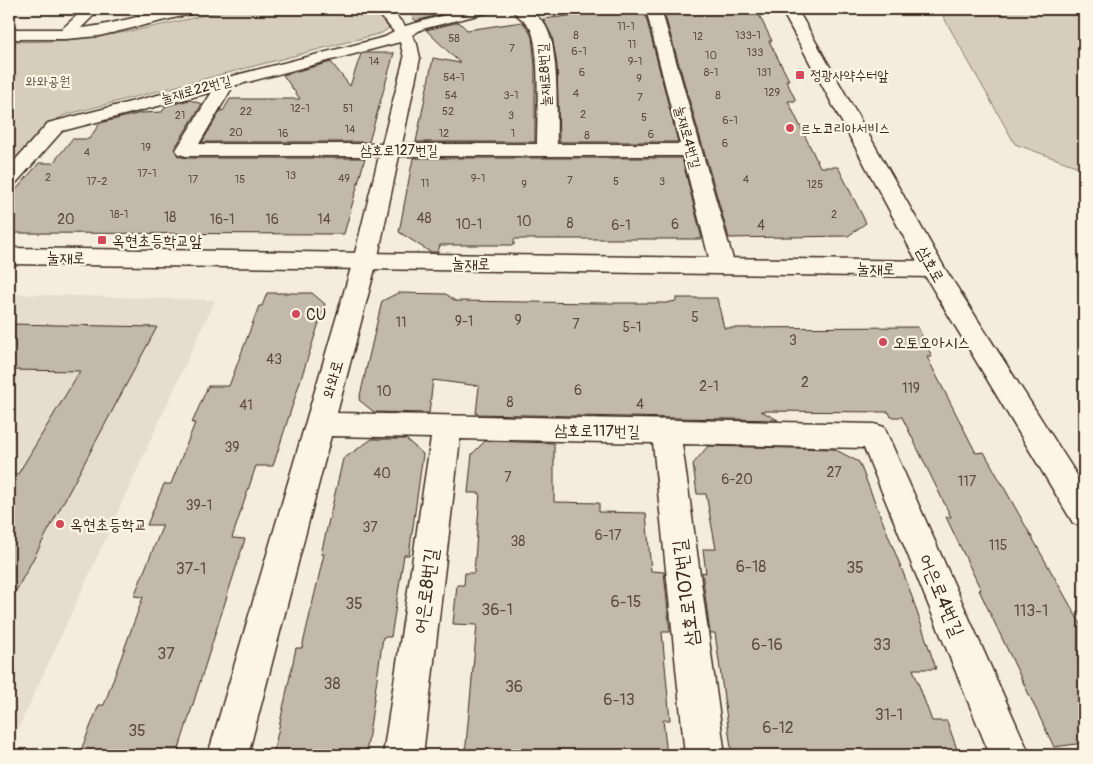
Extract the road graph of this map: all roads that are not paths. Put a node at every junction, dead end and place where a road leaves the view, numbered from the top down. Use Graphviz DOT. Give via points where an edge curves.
graph roads {
  1 [pos="92,9"];
  2 [pos="194,9"];
  3 [pos="382,9"];
  4 [pos="485,9"];
  5 [pos="519,9"];
  6 [pos="654,9"];
  7 [pos="789,9"];
  8 [pos="9,34"];
  9 [pos="66,34"];
  10 [pos="404,34"];
  11 [pos="227,81"];
  12 [pos="390,150"];
  13 [pos="547,150"];
  14 [pos="691,150"];
  15 [pos="9,179"];
  16 [pos="9,256"];
  17 [pos="365,261"];
  18 [pos="723,266"];
  19 [pos="933,269"];
  20 [pos="319,424"];
  21 [pos="447,427"];
  22 [pos="666,431"];
  23 [pos="874,436"];
  24 [pos="1084,513"];
  25 [pos="228,755"];
  26 [pos="404,755"];
  27 [pos="705,755"];
  28 [pos="1010,755"];
  1 -- 9 [label="street"];
  2 -- 9 [label="street" via="100,31"];
  3 -- 10 [label="street, 와와로"];
  4 -- 10 [label="street, 눌재로22번길" via="416,26"];
  5 -- 13 [label="street, 눌재로8번길" via="537,25 543,38"];
  6 -- 14 [label="street, 눌재로4번길"];
  7 -- 19 [label="street, 삼호로"];
  8 -- 9 [label="street"];
  10 -- 11 [label="street, 눌재로22번길"];
  10 -- 12 [label="street, 와와로" via="413,52"];
  11 -- 12 [label="street, 삼호로127번길" via="186,150"];
  11 -- 15 [label="street, 눌재로22번길" via="55,127"];
  12 -- 13 [label="street, 삼호로127번길"];
  12 -- 17 [label="street, 와와로"];
  13 -- 14 [label="street, 삼호로127번길"];
  14 -- 18 [label="street, 눌재로4번길"];
  16 -- 17 [label="street, 눌재로"];
  17 -- 18 [label="street, 눌재로"];
  17 -- 20 [label="street, 와와로"];
  18 -- 19 [label="street, 눌재로"];
  19 -- 24 [label="street, 삼호로"];
  20 -- 21 [label="street, 삼호로117번길"];
  20 -- 25 [label="street, 와와로"];
  21 -- 22 [label="street, 삼호로117번길"];
  21 -- 26 [label="street, 어은로8번길"];
  22 -- 23 [label="street, 삼호로117번길"];
  22 -- 27 [label="street, 삼호로107번길"];
  23 -- 28 [label="street, 어은로4번길"];
}
